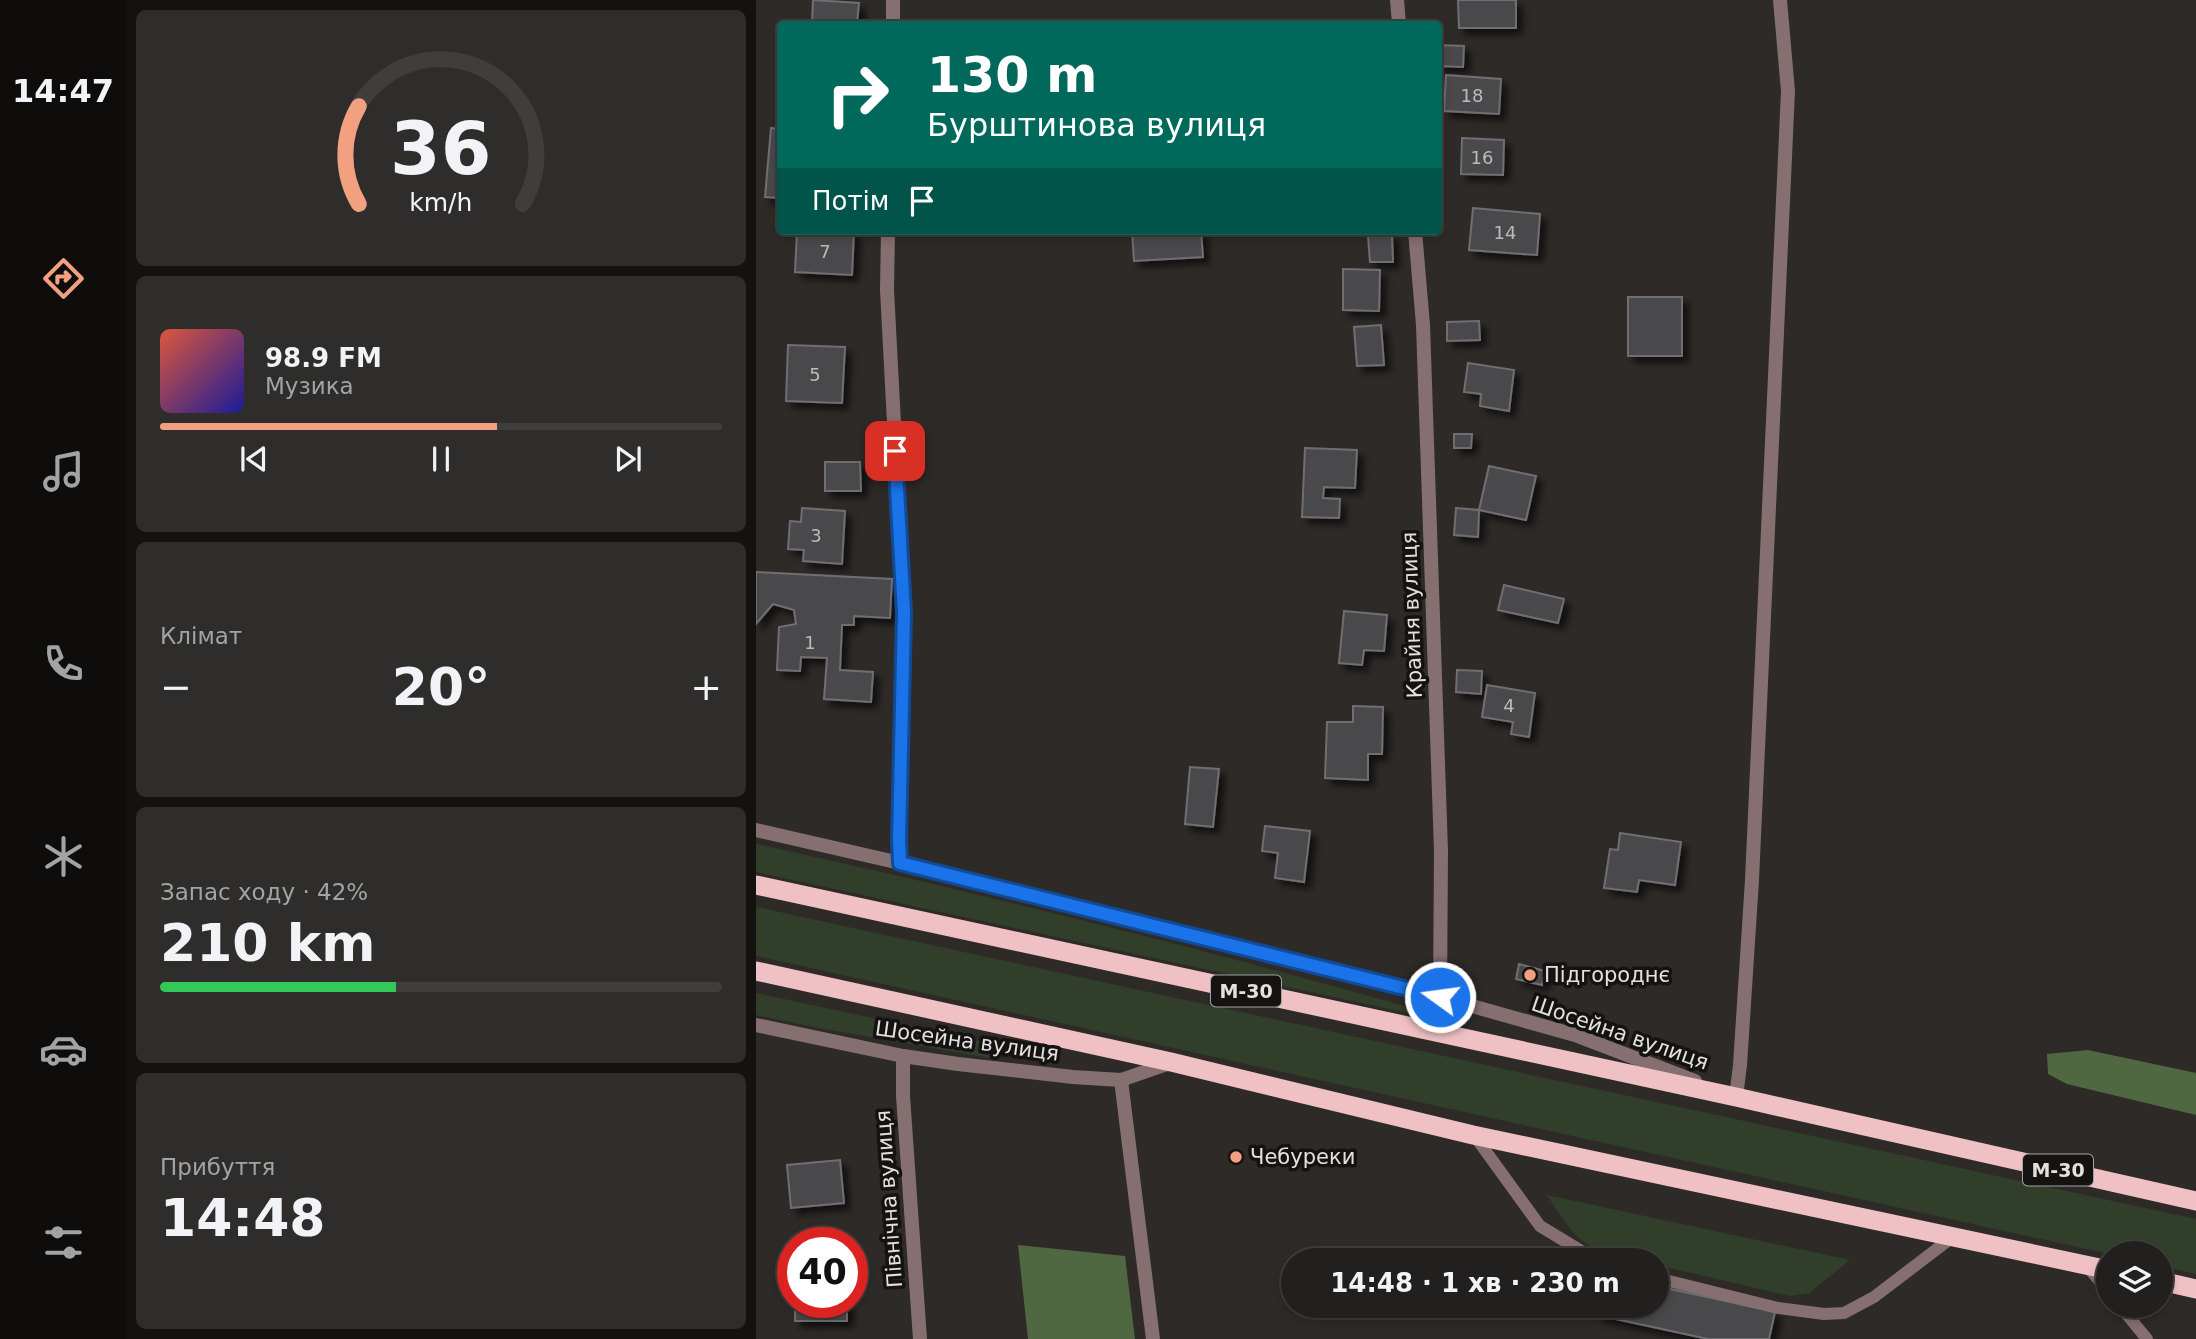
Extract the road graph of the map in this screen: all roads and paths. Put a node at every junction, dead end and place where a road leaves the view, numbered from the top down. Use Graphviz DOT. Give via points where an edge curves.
graph roads {
  1 [pos="893,0"];
  2 [pos="1397,0"];
  3 [pos="1780,0"];
  4 [pos="893,21"];
  5 [pos="1399,21"];
  6 [pos="888,235"];
  7 [pos="1415,235"];
  8 [pos="756,830"];
  9 [pos="900,863"];
  10 [pos="756,885"];
  11 [pos="756,971"];
  12 [pos="1440,997"];
  13 [pos="756,1025"];
  14 [pos="903,1056"];
  15 [pos="1171,1062"];
  16 [pos="1121,1080"];
  17 [pos="1736,1097"];
  18 [pos="1474,1135"];
  19 [pos="2196,1201"];
  20 [pos="1954,1236"];
  21 [pos="1576,1248"];
  22 [pos="2086,1265"];
  23 [pos="2096,1267"];
  24 [pos="2096,1277"];
  25 [pos="1669,1281"];
  26 [pos="2173,1284"];
  27 [pos="2196,1289"];
  28 [pos="2130,1318"];
  29 [pos="920,1339"];
  30 [pos="1153,1339"];
  31 [pos="2147,1339"];
  1 -- 4 [label="street"];
  2 -- 5 [label="street"];
  3 -- 17 [label="street" via="1788,91 1752,880"];
  6 -- 9 [label="street" via="904,613"];
  7 -- 12 [label="street, Крайня вулиця" via="1423,325 1441,852"];
  8 -- 9 [label="street, Шосейна вулиця"];
  9 -- 12 [label="street, Шосейна вулиця"];
  10 -- 17 [label="highway, М-30"];
  11 -- 15 [label="highway"];
  12 -- 17 [label="street, Шосейна вулиця" via="1575,1035"];
  13 -- 14 [label="street, Шосейна вулиця"];
  14 -- 16 [label="street, Шосейна вулиця"];
  14 -- 29 [label="street, Північна вулиця"];
  15 -- 16 [label="street, Шосейна вулиця"];
  15 -- 18 [label="highway"];
  16 -- 30 [label="street"];
  17 -- 19 [label="highway, М-30"];
  18 -- 20 [label="highway"];
  18 -- 21 [label="lane" via="1539,1226"];
  20 -- 22 [label="highway"];
  20 -- 25 [label="lane" via="1874,1297 1844,1313 1779,1308"];
  22 -- 23 [label="highway"];
  22 -- 24 [label="lane"];
  26 -- 27 [label="highway"];
  28 -- 31 [label="lane"];
}
